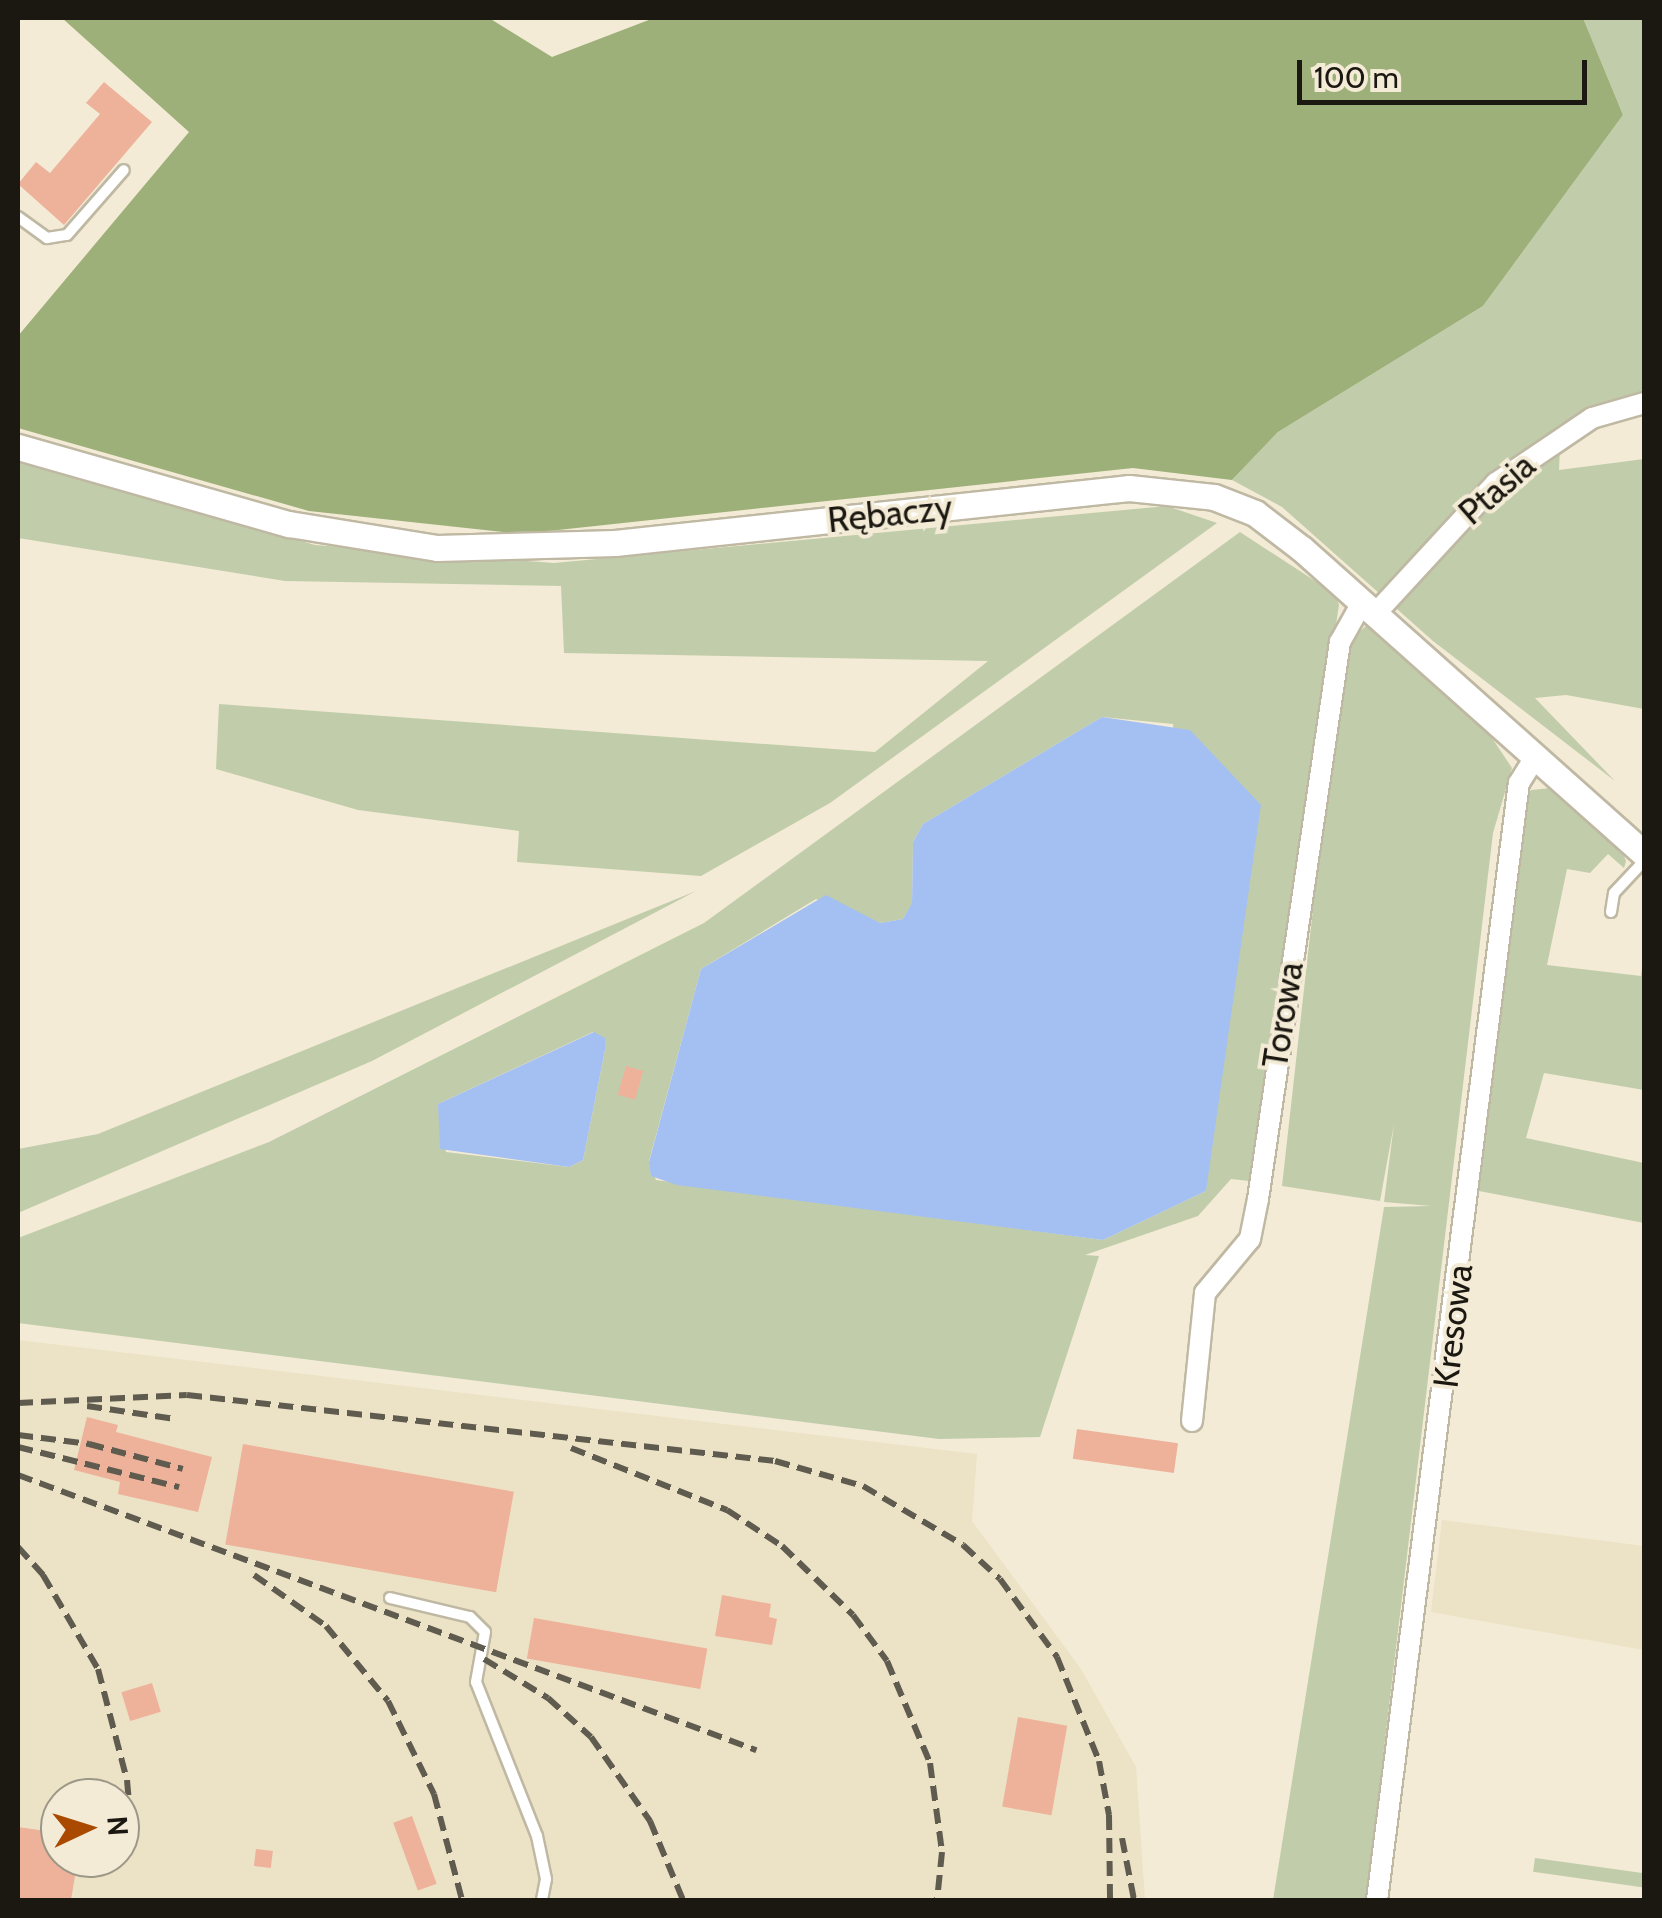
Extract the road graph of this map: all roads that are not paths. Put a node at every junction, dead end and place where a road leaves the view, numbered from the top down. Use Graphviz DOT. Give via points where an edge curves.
graph roads {
  1 [pos="124,170"];
  2 [pos="18,217"];
  3 [pos="1644,403"];
  4 [pos="18,447"];
  5 [pos="1369,607"];
  6 [pos="1536,756"];
  7 [pos="1644,857"];
  8 [pos="1611,912"];
  9 [pos="1192,1421"];
  10 [pos="390,1598"];
  11 [pos="542,1900"];
  12 [pos="1377,1900"];
  1 -- 2 [label="lane" via="67,235 47,238"];
  3 -- 5 [label="street, Ptasia" via="1592,418 1496,483"];
  4 -- 5 [label="street, Rębaczy" via="289,524 437,548 615,543 1129,488 1173,490 1254,513"];
  5 -- 6 [label="street, Rębaczy"];
  5 -- 9 [label="street, Torowa" via="1340,642 1256,1212 1250,1240 1205,1293"];
  6 -- 7 [label="street, Rębaczy"];
  6 -- 12 [label="street, Kresowa" via="1518,783"];
  7 -- 8 [label="lane" via="1614,892"];
  10 -- 11 [label="lane" via="470,1617 484,1632 476,1682 537,1836 546,1879"];
}
